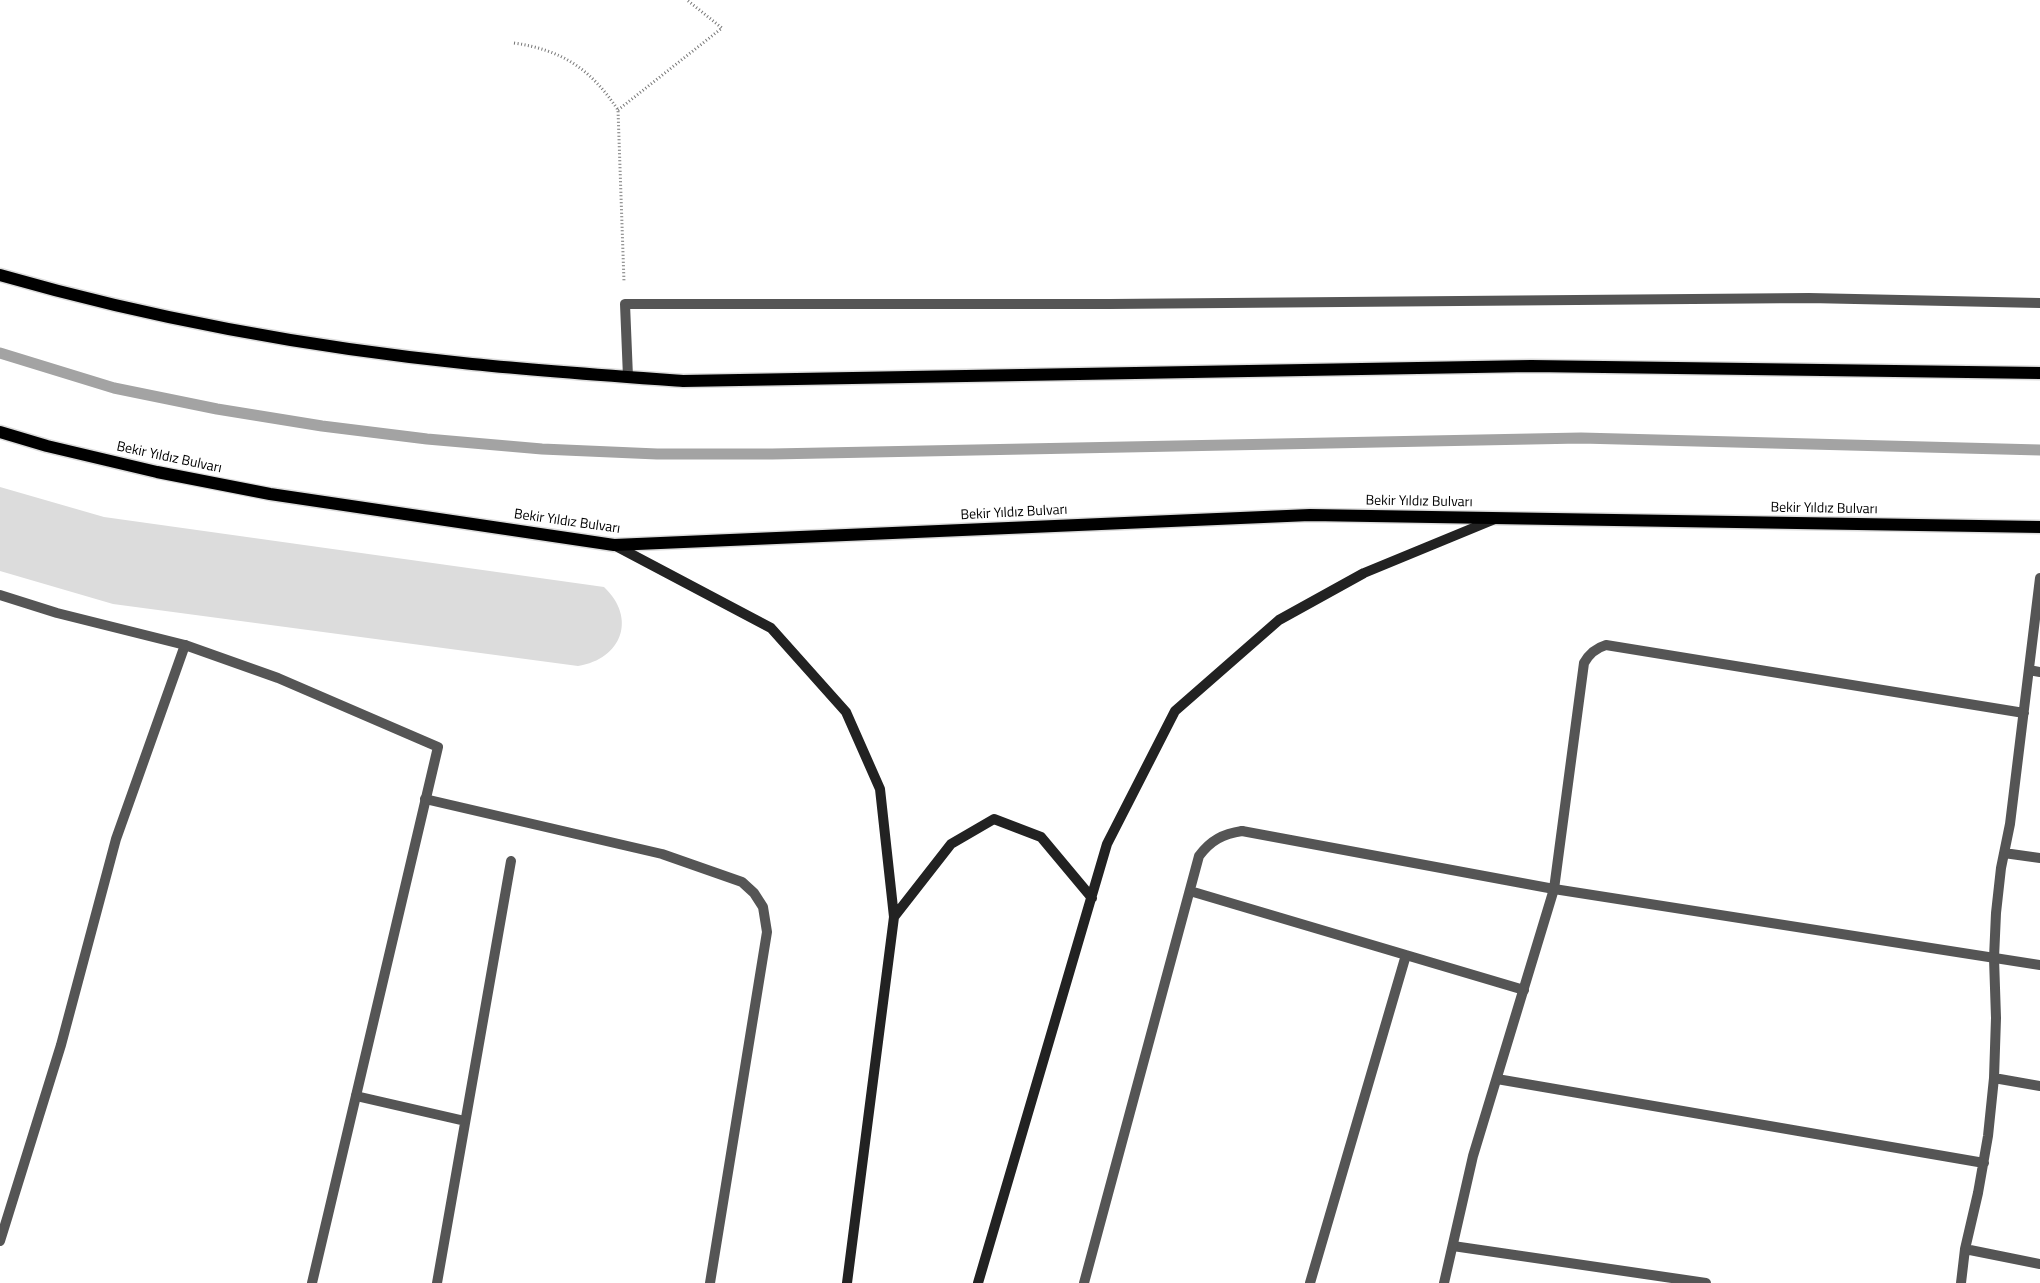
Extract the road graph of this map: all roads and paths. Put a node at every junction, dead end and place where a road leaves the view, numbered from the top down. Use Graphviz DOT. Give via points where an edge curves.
graph roads {
  1 [pos="688,0"];
  2 [pos="514,43"];
  3 [pos="618,110"];
  4 [pos="0,275"];
  5 [pos="2040,303"];
  6 [pos="625,304"];
  7 [pos="2040,372"];
  8 [pos="628,377"];
  9 [pos="0,432"];
  10 [pos="1498,518"];
  11 [pos="2040,527"];
  12 [pos="614,545"];
  13 [pos="2040,578"];
  14 [pos="0,595"];
  15 [pos="185,645"];
  16 [pos="2029,670"];
  17 [pos="2040,672"];
  18 [pos="2024,713"];
  19 [pos="425,799"];
  20 [pos="2004,853"];
  21 [pos="2040,858"];
  22 [pos="512,862"];
  23 [pos="1554,889"];
  24 [pos="1190,891"];
  25 [pos="1092,898"];
  26 [pos="894,917"];
  27 [pos="1406,955"];
  28 [pos="1994,958"];
  29 [pos="2040,965"];
  30 [pos="1524,990"];
  31 [pos="1994,1078"];
  32 [pos="1497,1079"];
  33 [pos="2040,1086"];
  34 [pos="356,1096"];
  35 [pos="465,1121"];
  36 [pos="1984,1163"];
  37 [pos="0,1241"];
  38 [pos="1453,1246"];
  39 [pos="1964,1249"];
  40 [pos="2040,1264"];
  41 [pos="312,1283"];
  42 [pos="437,1283"];
  43 [pos="710,1283"];
  44 [pos="847,1283"];
  45 [pos="978,1283"];
  46 [pos="1084,1283"];
  47 [pos="1310,1283"];
  48 [pos="1444,1283"];
  49 [pos="1706,1283"];
  50 [pos="1961,1283"];
  1 -- 3 [label="path" via="722,28"];
  2 -- 3 [label="path" via="542,48 575,64 602,87"];
  3 -- 6 [label="path"];
  4 -- 8 [label="main road" via="86,298 274,336 470,364"];
  5 -- 6 [label="street" via="1809,298 1140,304"];
  6 -- 8 [label="street"];
  7 -- 8 [label="main road" via="1531,366 684,381"];
  9 -- 12 [label="main road, Bekir Yıldız Bulvarı" via="157,472 270,494"];
  10 -- 11 [label="main road, Bekir Yıldız Bulvarı"];
  10 -- 12 [label="main road, Bekir Yıldız Bulvarı" via="1310,515"];
  10 -- 25 [label="street" via="1364,573 1279,620 1176,711 1107,844"];
  12 -- 26 [label="street" via="771,628 846,712 880,790"];
  13 -- 16 [label="street"];
  14 -- 15 [label="street" via="57,613"];
  15 -- 19 [label="street" via="278,678 438,747"];
  15 -- 37 [label="street" via="116,839 61,1045"];
  16 -- 17 [label="street"];
  16 -- 18 [label="street"];
  18 -- 20 [label="street"];
  18 -- 23 [label="street" via="1606,645 1584,663"];
  19 -- 34 [label="street"];
  19 -- 43 [label="street" via="662,854 742,882 763,907 767,932"];
  20 -- 21 [label="street"];
  20 -- 28 [label="street"];
  22 -- 35 [label="street"];
  23 -- 24 [label="street" via="1242,832 1228,834 1206,847 1199,856"];
  23 -- 28 [label="street"];
  23 -- 30 [label="street"];
  24 -- 27 [label="street"];
  24 -- 46 [label="street"];
  25 -- 26 [label="street" via="1041,837 994,819 951,844"];
  25 -- 45 [label="street"];
  26 -- 44 [label="street"];
  27 -- 30 [label="street"];
  27 -- 47 [label="street"];
  28 -- 29 [label="street"];
  28 -- 31 [label="street"];
  30 -- 32 [label="street"];
  31 -- 33 [label="street"];
  31 -- 36 [label="street"];
  32 -- 36 [label="street"];
  32 -- 38 [label="street" via="1473,1156"];
  34 -- 35 [label="street"];
  34 -- 41 [label="street"];
  35 -- 42 [label="street"];
  36 -- 39 [label="street"];
  38 -- 48 [label="street"];
  38 -- 49 [label="street"];
  39 -- 40 [label="street"];
  39 -- 50 [label="street"];
}
